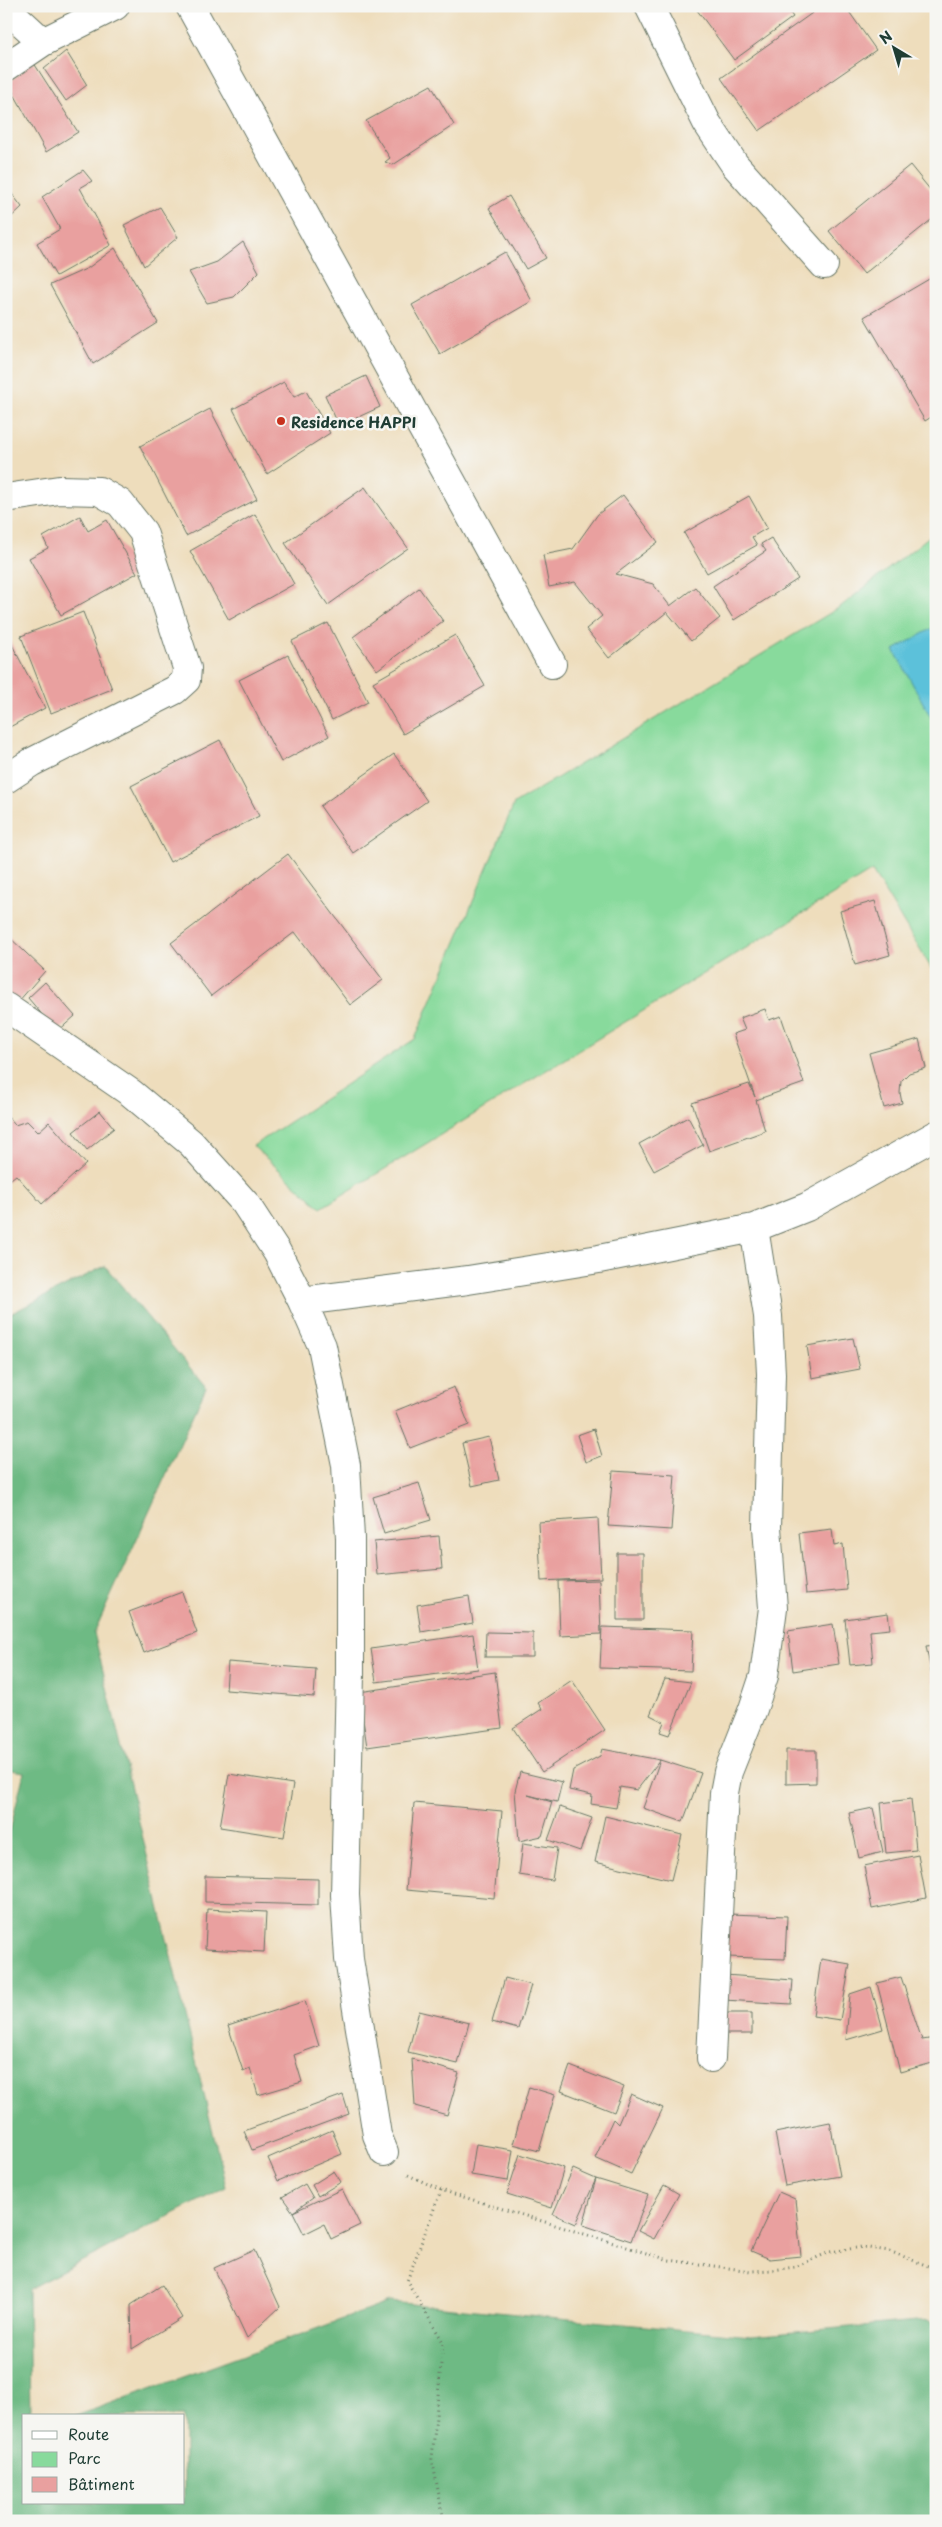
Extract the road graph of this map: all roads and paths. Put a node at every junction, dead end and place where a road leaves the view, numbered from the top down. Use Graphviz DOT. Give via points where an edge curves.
graph roads {
  1 [pos="115,6"];
  2 [pos="190,6"];
  3 [pos="649,6"];
  4 [pos="6,8"];
  5 [pos="42,42"];
  6 [pos="6,67"];
  7 [pos="824,264"];
  8 [pos="6,498"];
  9 [pos="552,664"];
  10 [pos="6,779"];
  11 [pos="6,1007"];
  12 [pos="936,1135"];
  13 [pos="754,1228"];
  14 [pos="302,1301"];
  15 [pos="711,2058"];
  16 [pos="384,2152"];
  17 [pos="441,2190"];
  18 [pos="936,2269"];
  19 [pos="444,2521"];
  1 -- 5 [label="street"];
  2 -- 9 [label="street"];
  3 -- 7 [label="street" via="707,123 735,165"];
  4 -- 5 [label="street"];
  5 -- 6 [label="street"];
  8 -- 10 [label="street" via="59,490 99,491 120,503 143,532 187,668 186,680 175,690 32,762"];
  11 -- 14 [label="street" via="130,1093 191,1143 245,1203 277,1252"];
  12 -- 13 [label="street" via="806,1207"];
  13 -- 14 [label="street" via="599,1259"];
  13 -- 15 [label="street" via="768,1316 771,1374 766,1526 773,1608 764,1676 728,1772 724,1792"];
  14 -- 16 [label="street" via="322,1346 346,1465 350,1644 345,1895 351,1968 377,2135"];
  16 -- 17 [label="path" via="409,2176"];
  17 -- 18 [label="path" via="669,2260 751,2271 772,2270 795,2267 830,2252 862,2247 889,2251"];
  17 -- 19 [label="path" via="407,2281 444,2342 432,2460"];
}
